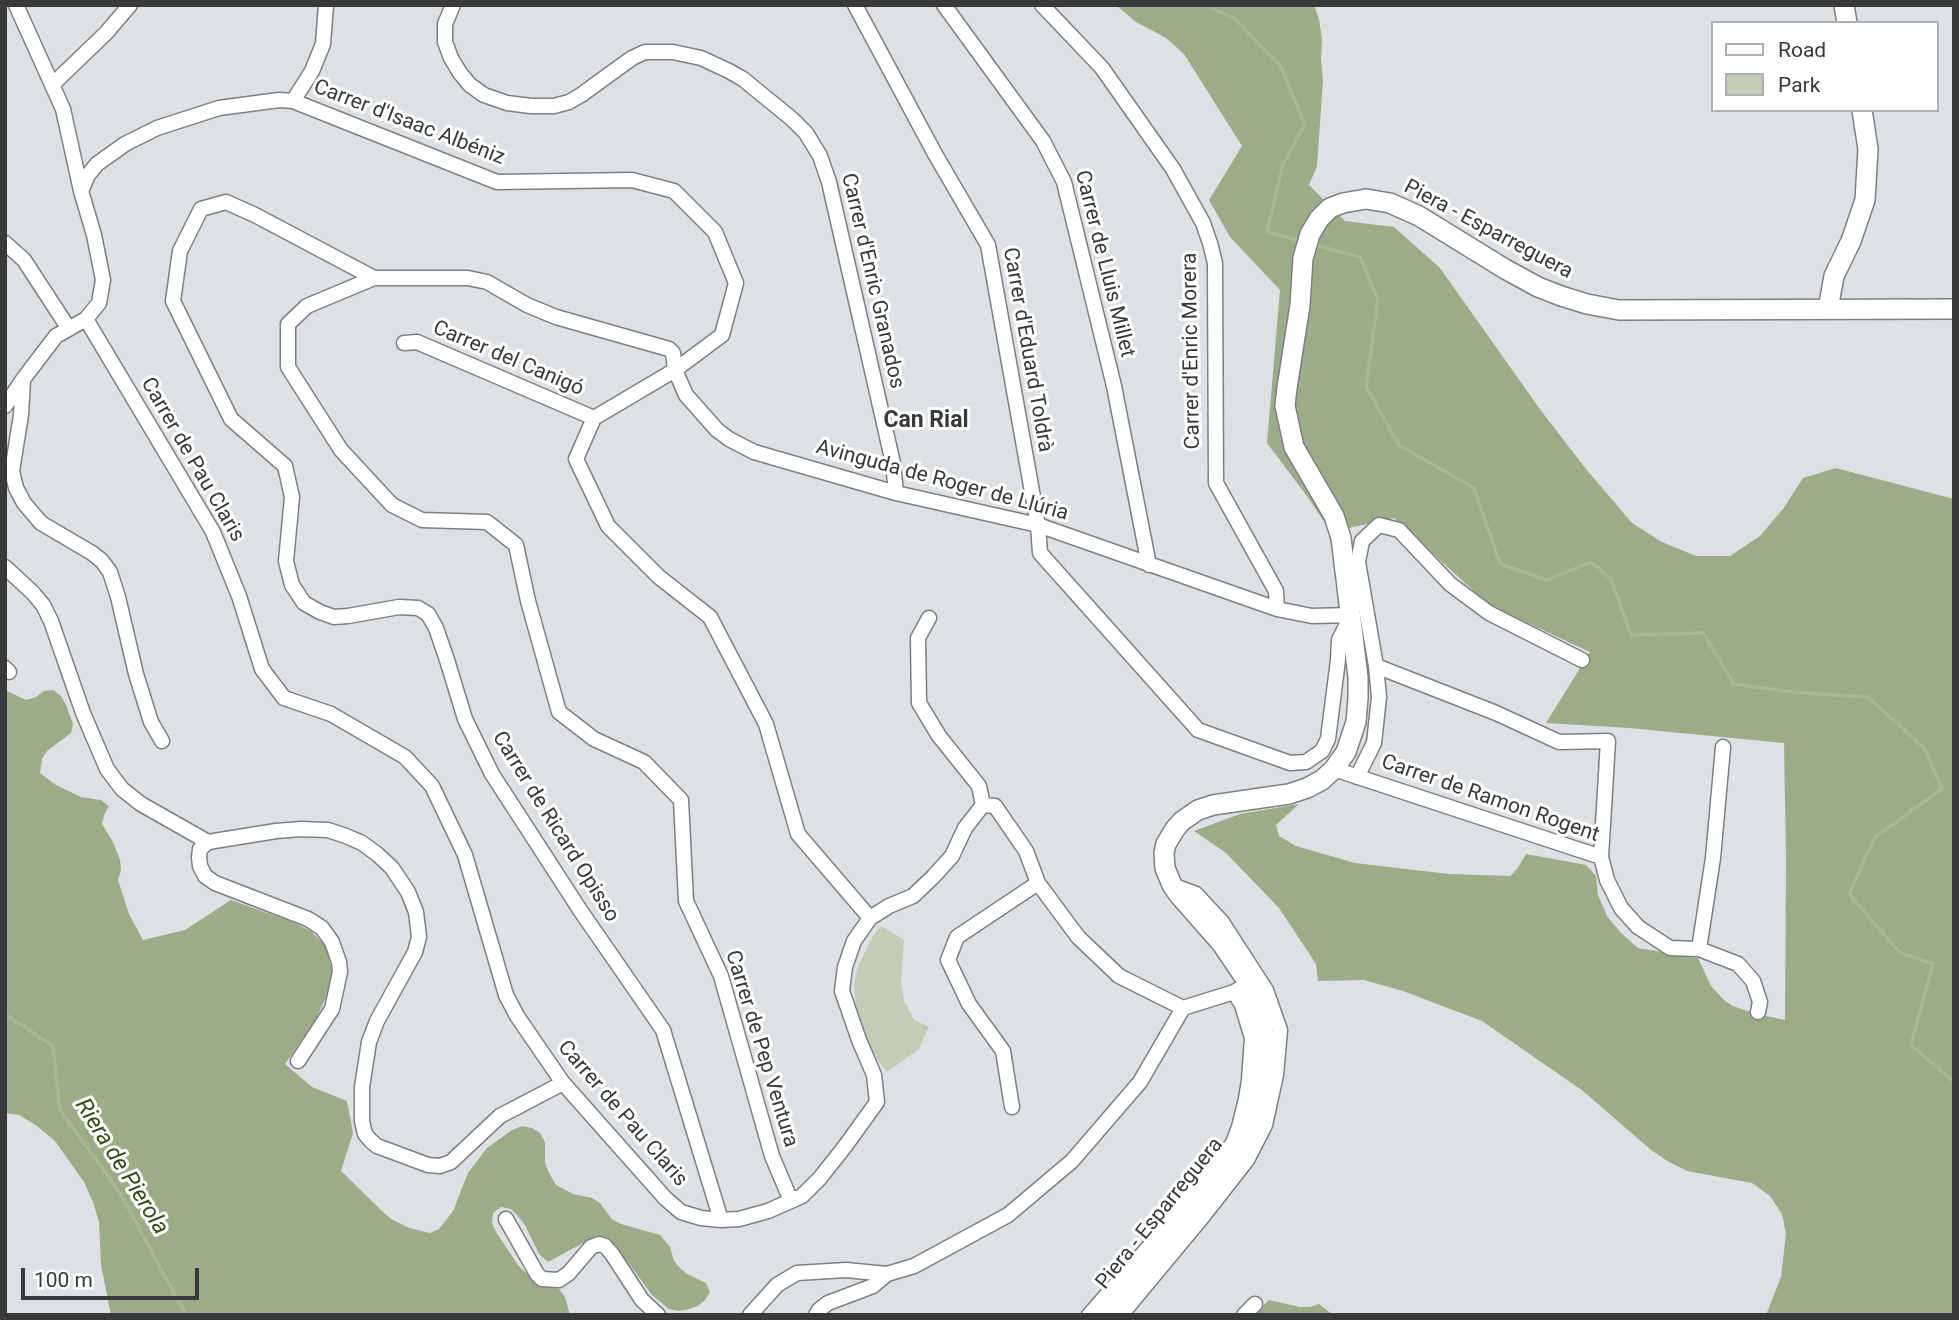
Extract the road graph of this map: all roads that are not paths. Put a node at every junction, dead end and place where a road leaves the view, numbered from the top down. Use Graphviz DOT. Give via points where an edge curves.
graph roads {
  1 [pos="16,5"];
  2 [pos="130,5"];
  3 [pos="326,5"];
  4 [pos="453,5"];
  5 [pos="855,5"];
  6 [pos="944,5"];
  7 [pos="1042,5"];
  8 [pos="52,85"];
  9 [pos="293,101"];
  10 [pos="1862,112"];
  11 [pos="81,191"];
  12 [pos="5,243"];
  13 [pos="374,278"];
  14 [pos="1828,309"];
  15 [pos="1954,309"];
  16 [pos="86,319"];
  17 [pos="69,329"];
  18 [pos="404,342"];
  19 [pos="681,366"];
  20 [pos="24,378"];
  21 [pos="5,406"];
  22 [pos="594,418"];
  23 [pos="895,493"];
  24 [pos="1038,524"];
  25 [pos="1149,565"];
  26 [pos="5,567"];
  27 [pos="1277,609"];
  28 [pos="1351,615"];
  29 [pos="929,618"];
  30 [pos="1582,660"];
  31 [pos="1376,666"];
  32 [pos="162,741"];
  33 [pos="1723,747"];
  34 [pos="1334,769"];
  35 [pos="1357,776"];
  36 [pos="983,805"];
  37 [pos="208,842"];
  38 [pos="1601,857"];
  39 [pos="1038,883"];
  40 [pos="1172,885"];
  41 [pos="870,918"];
  42 [pos="1699,949"];
  43 [pos="1242,988"];
  44 [pos="1184,1008"];
  45 [pos="1758,1012"];
  46 [pos="298,1061"];
  47 [pos="563,1083"];
  48 [pos="1012,1107"];
  49 [pos="791,1202"];
  50 [pos="506,1219"];
  51 [pos="721,1220"];
  52 [pos="887,1274"];
  53 [pos="658,1315"];
  54 [pos="750,1315"];
  55 [pos="816,1315"];
  56 [pos="1089,1315"];
  57 [pos="1108,1315"];
  58 [pos="1121,1315"];
  1 -- 8 [label="street"];
  2 -- 8 [label="street"];
  3 -- 9 [label="street" via="323,44 313,71"];
  4 -- 23 [label="street, Carrer d'Enric Granados" via="445,24 445,42 460,73 484,95 507,103 554,106 581,95 645,52 673,52 701,58 736,75 806,133 830,182"];
  5 -- 24 [label="street, Carrer d'Eduard Toldrà" via="988,245"];
  6 -- 25 [label="street, Carrer de Lluis Millet" via="1043,141 1064,182 1114,386"];
  7 -- 27 [label="street, Carrer d'Enric Morera" via="1102,68 1173,169 1203,223 1215,263 1216,483 1276,591"];
  8 -- 11 [label="street" via="63,109"];
  9 -- 11 [label="street" via="219,108 157,128 97,164"];
  9 -- 19 [label="street, Carrer d'Isaac Albéniz" via="497,182 632,180 674,191 716,232 736,283 722,335"];
  10 -- 14 [label="main road" via="1868,149 1865,200 1834,276"];
  11 -- 16 [label="street" via="103,280 99,303"];
  12 -- 17 [label="street" via="24,260"];
  13 -- 19 [label="street, Carrer de Pep Ventura" via="487,282 556,317 668,349"];
  13 -- 49 [label="street, Carrer de Pep Ventura" via="307,306 288,324 288,367 341,450 393,505 422,520 486,522 516,545 559,712 594,739 643,762 681,800 686,901 721,976 772,1156"];
  13 -- 51 [label="street, Carrer de Ricard Opisso" via="226,202 201,209 180,251 173,301 230,419 285,466 292,497 286,561 292,585 304,603 334,617 398,607 418,608 428,614 465,719 492,774 663,1030"];
  14 -- 15 [label="main road, Piera - Esparreguera"];
  14 -- 28 [label="main road, Piera - Esparreguera" via="1606,308 1538,287 1390,203 1354,200 1330,208 1314,227 1305,250 1285,406 1294,447 1338,527"];
  16 -- 17 [label="street"];
  16 -- 47 [label="street, Carrer de Pau Claris" via="213,532 262,669 284,698 331,714 405,757 432,786 465,855 506,996"];
  17 -- 20 [label="street" via="56,336"];
  18 -- 22 [label="street, Carrer del Canigó" via="417,342"];
  19 -- 22 [label="street, Carrer d'Isaac Albéniz"];
  19 -- 23 [label="street, Avinguda de Roger de Llúria" via="686,395 729,439 754,452"];
  20 -- 21 [label="street"];
  20 -- 32 [label="street" via="12,471 16,488 41,523 92,553 110,572 136,674"];
  22 -- 41 [label="street" via="576,459 608,526 659,577 710,617 766,724 797,834"];
  23 -- 24 [label="street, Avinguda de Roger de Llúria"];
  24 -- 25 [label="street, Avinguda de Roger de Llúria"];
  24 -- 28 [label="street, Carrer d'Eduard Toldrà" via="1040,553 1198,730 1290,763 1306,762 1322,751 1328,739 1339,640"];
  25 -- 27 [label="street, Avinguda de Roger de Llúria"];
  26 -- 37 [label="street" via="43,605 107,769 141,804"];
  27 -- 28 [label="street, Avinguda de Roger de Llúria" via="1312,616"];
  28 -- 34 [label="main road, Piera - Esparreguera" via="1358,709 1352,740"];
  29 -- 36 [label="street" via="918,638 919,703 979,786"];
  30 -- 31 [label="street" via="1489,613 1450,584 1399,530 1379,525 1362,541 1358,562"];
  31 -- 35 [label="street" via="1379,697 1374,743"];
  31 -- 38 [label="street" via="1559,742 1608,741"];
  33 -- 42 [label="street"];
  34 -- 35 [label="street, Carrer de Ramon Rogent"];
  34 -- 40 [label="main road, Piera - Esparreguera" via="1307,789 1213,805 1188,816 1166,844 1165,868"];
  35 -- 38 [label="street, Carrer de Ramon Rogent"];
  36 -- 39 [label="street" via="995,806 1006,821 1026,851"];
  36 -- 41 [label="street" via="965,828 953,856 933,877 913,896"];
  37 -- 46 [label="street" via="199,857 205,876 308,919 332,942 340,972 336,996"];
  37 -- 47 [label="street" via="276,831 328,830 377,854 408,891 419,937 415,953 377,1021 363,1078 362,1121 365,1134 377,1146 440,1166 451,1162 500,1116"];
  38 -- 42 [label="street, Carrer de Ramon Rogent" via="1621,908 1638,927 1670,948"];
  39 -- 44 [label="street" via="1078,937 1119,976"];
  39 -- 48 [label="street" via="957,937 948,960 969,1004 1003,1051"];
  40 -- 43 [label="main road, Piera - Esparreguera" via="1222,944"];
  40 -- 58 [label="street" via="1196,894 1222,922 1266,990 1280,1030 1276,1075 1265,1125 1247,1160"];
  41 -- 49 [label="street, Carrer de Pau Claris" via="854,941 842,991 874,1075 877,1102 820,1178"];
  42 -- 45 [label="street, Carrer de Ramon Rogent" via="1738,964 1753,981 1760,1002"];
  43 -- 44 [label="street"];
  43 -- 56 [label="street" via="1252,1038 1246,1099 1233,1143"];
  43 -- 57 [label="main road, Piera - Esparreguera" via="1260,1010 1265,1057 1247,1138 1227,1172"];
  44 -- 52 [label="street" via="1140,1082 1072,1161 1008,1215 914,1266"];
  47 -- 51 [label="street, Carrer de Pau Claris" via="675,1207 701,1218"];
  49 -- 51 [label="street, Carrer de Pau Claris" via="752,1217"];
  50 -- 53 [label="street" via="542,1279 559,1280 599,1244 612,1254 642,1300"];
  52 -- 54 [label="street" via="846,1270 797,1273 777,1285"];
  52 -- 55 [label="street" via="873,1286 828,1303"];
}
